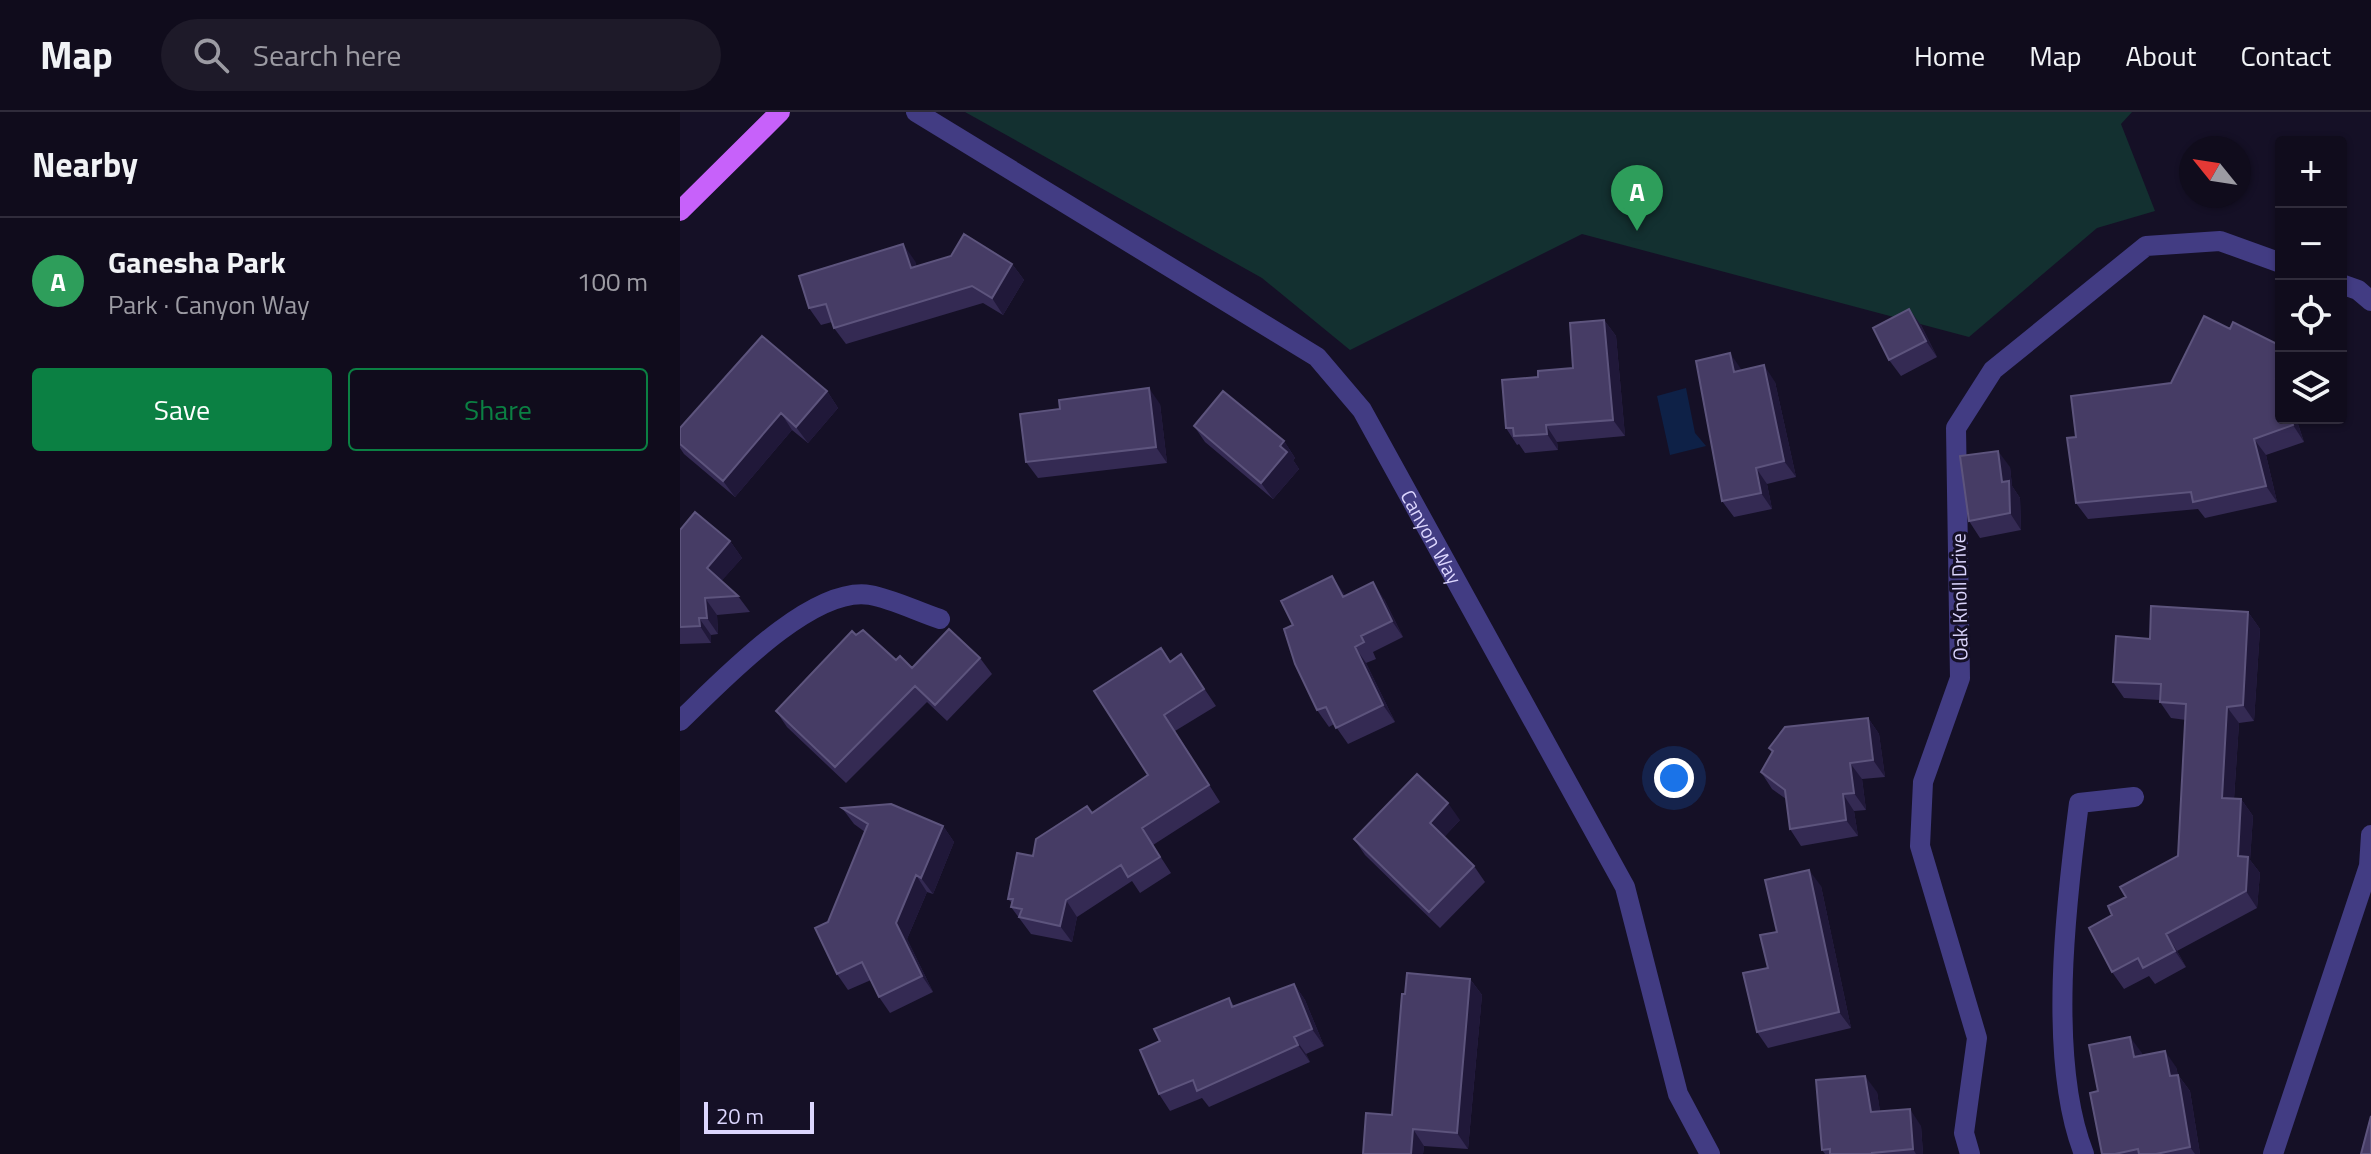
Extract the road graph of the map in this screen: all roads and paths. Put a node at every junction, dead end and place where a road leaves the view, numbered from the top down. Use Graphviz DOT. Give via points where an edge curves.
graph roads {
  1 [pos="780,112"];
  2 [pos="916,112"];
  3 [pos="680,211"];
  4 [pos="2275,261"];
  5 [pos="2347,286"];
  6 [pos="2371,301"];
  7 [pos="940,619"];
  8 [pos="680,721"];
  9 [pos="2134,797"];
  10 [pos="2371,835"];
  11 [pos="1710,1154"];
  12 [pos="1970,1154"];
  13 [pos="2084,1154"];
  14 [pos="2273,1154"];
  1 -- 3 [label="main road"];
  2 -- 11 [label="street, Canyon Way" via="1317,357 1362,410 1625,887 1678,1094"];
  4 -- 12 [label="street, Oak Knoll Drive" via="2220,241 2146,246 1993,370 1956,428 1960,678 1923,782 1920,846 1977,1038 1964,1133"];
  5 -- 6 [label="street"];
  7 -- 8 [label="street" via="868,595 821,604 763,643"];
  9 -- 13 [label="street" via="2079,803 2066,904 2063,1037 2075,1133"];
  10 -- 14 [label="street" via="2369,866"];
}
